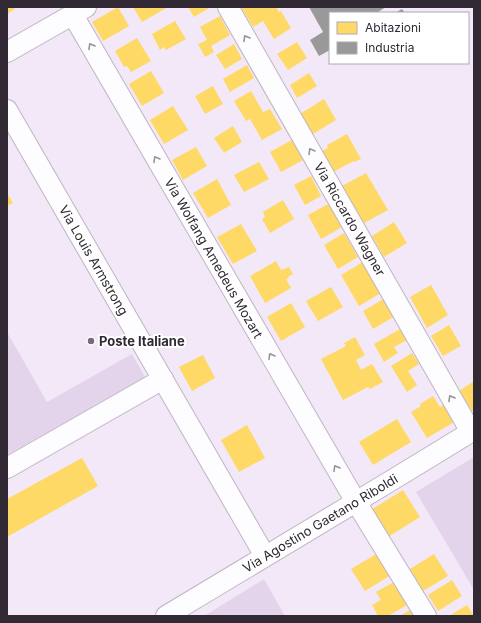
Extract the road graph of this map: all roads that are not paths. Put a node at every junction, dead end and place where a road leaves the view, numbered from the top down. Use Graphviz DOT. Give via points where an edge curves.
graph roads {
  1 [pos="228,7"];
  2 [pos="80,11"];
  3 [pos="7,52"];
  4 [pos="7,110"];
  5 [pos="163,379"];
  6 [pos="472,431"];
  7 [pos="7,468"];
  8 [pos="356,502"];
  9 [pos="265,556"];
  10 [pos="166,616"];
  11 [pos="426,616"];
  6 -- 1 [label="street, Via Riccardo Wagner, one-way"];
  2 -- 3 [label="street"];
  8 -- 2 [label="street, Via Wolfang Amedeus Mozart, one-way"];
  4 -- 5 [label="street, Via Louis Armstrong"];
  5 -- 7 [label="street"];
  5 -- 9 [label="street, Via Louis Armstrong"];
  6 -- 8 [label="street, Via Agostino Gaetano Riboldi"];
  8 -- 9 [label="street, Via Agostino Gaetano Riboldi"];
  8 -- 11 [label="street, Via Wolfang Amedeus Mozart"];
  9 -- 10 [label="street, Via Agostino Gaetano Riboldi"];
}
